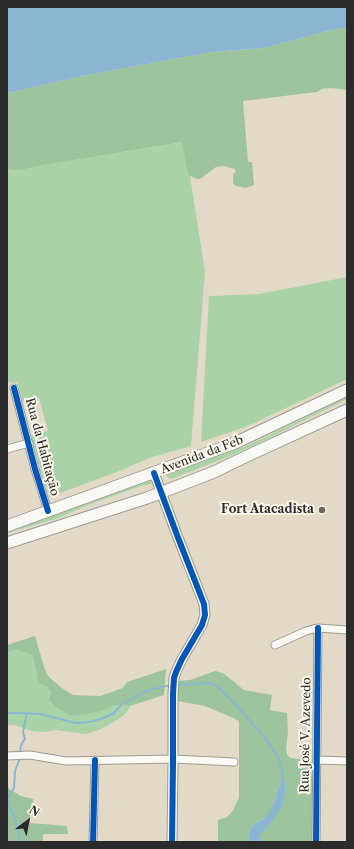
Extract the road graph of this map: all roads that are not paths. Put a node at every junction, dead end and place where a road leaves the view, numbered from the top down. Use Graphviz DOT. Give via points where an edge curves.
graph roads {
  1 [pos="14,388"];
  2 [pos="347,390"];
  3 [pos="347,410"];
  4 [pos="29,443"];
  5 [pos="7,449"];
  6 [pos="154,473"];
  7 [pos="161,493"];
  8 [pos="48,511"];
  9 [pos="7,526"];
  10 [pos="7,543"];
  11 [pos="318,628"];
  12 [pos="347,630"];
  13 [pos="275,645"];
  14 [pos="7,756"];
  15 [pos="95,760"];
  16 [pos="173,760"];
  17 [pos="317,760"];
  18 [pos="347,761"];
  19 [pos="234,762"];
  20 [pos="93,842"];
  21 [pos="172,842"];
  22 [pos="316,842"];
  1 -- 4 [label="street, Rua da Habitação"];
  2 -- 6 [label="main road" via="260,431 160,463"];
  3 -- 7 [label="main road, Avenida da Feb" via="214,472"];
  4 -- 5 [label="street"];
  4 -- 8 [label="street, Rua da Habitação"];
  6 -- 7 [label="street"];
  6 -- 8 [label="main road, Avenida da Feb"];
  7 -- 10 [label="main road, Avenida da Feb"];
  7 -- 16 [label="street" via="204,604 205,615 174,678"];
  8 -- 9 [label="main road, Avenida da Feb"];
  11 -- 12 [label="street"];
  11 -- 13 [label="street"];
  11 -- 17 [label="street, Rua José V. Azevedo"];
  14 -- 15 [label="street" via="30,755 66,761"];
  15 -- 16 [label="street"];
  15 -- 20 [label="street"];
  16 -- 19 [label="street"];
  16 -- 21 [label="street"];
  17 -- 18 [label="street"];
  17 -- 22 [label="street, Rua José V. Azevedo"];
}
